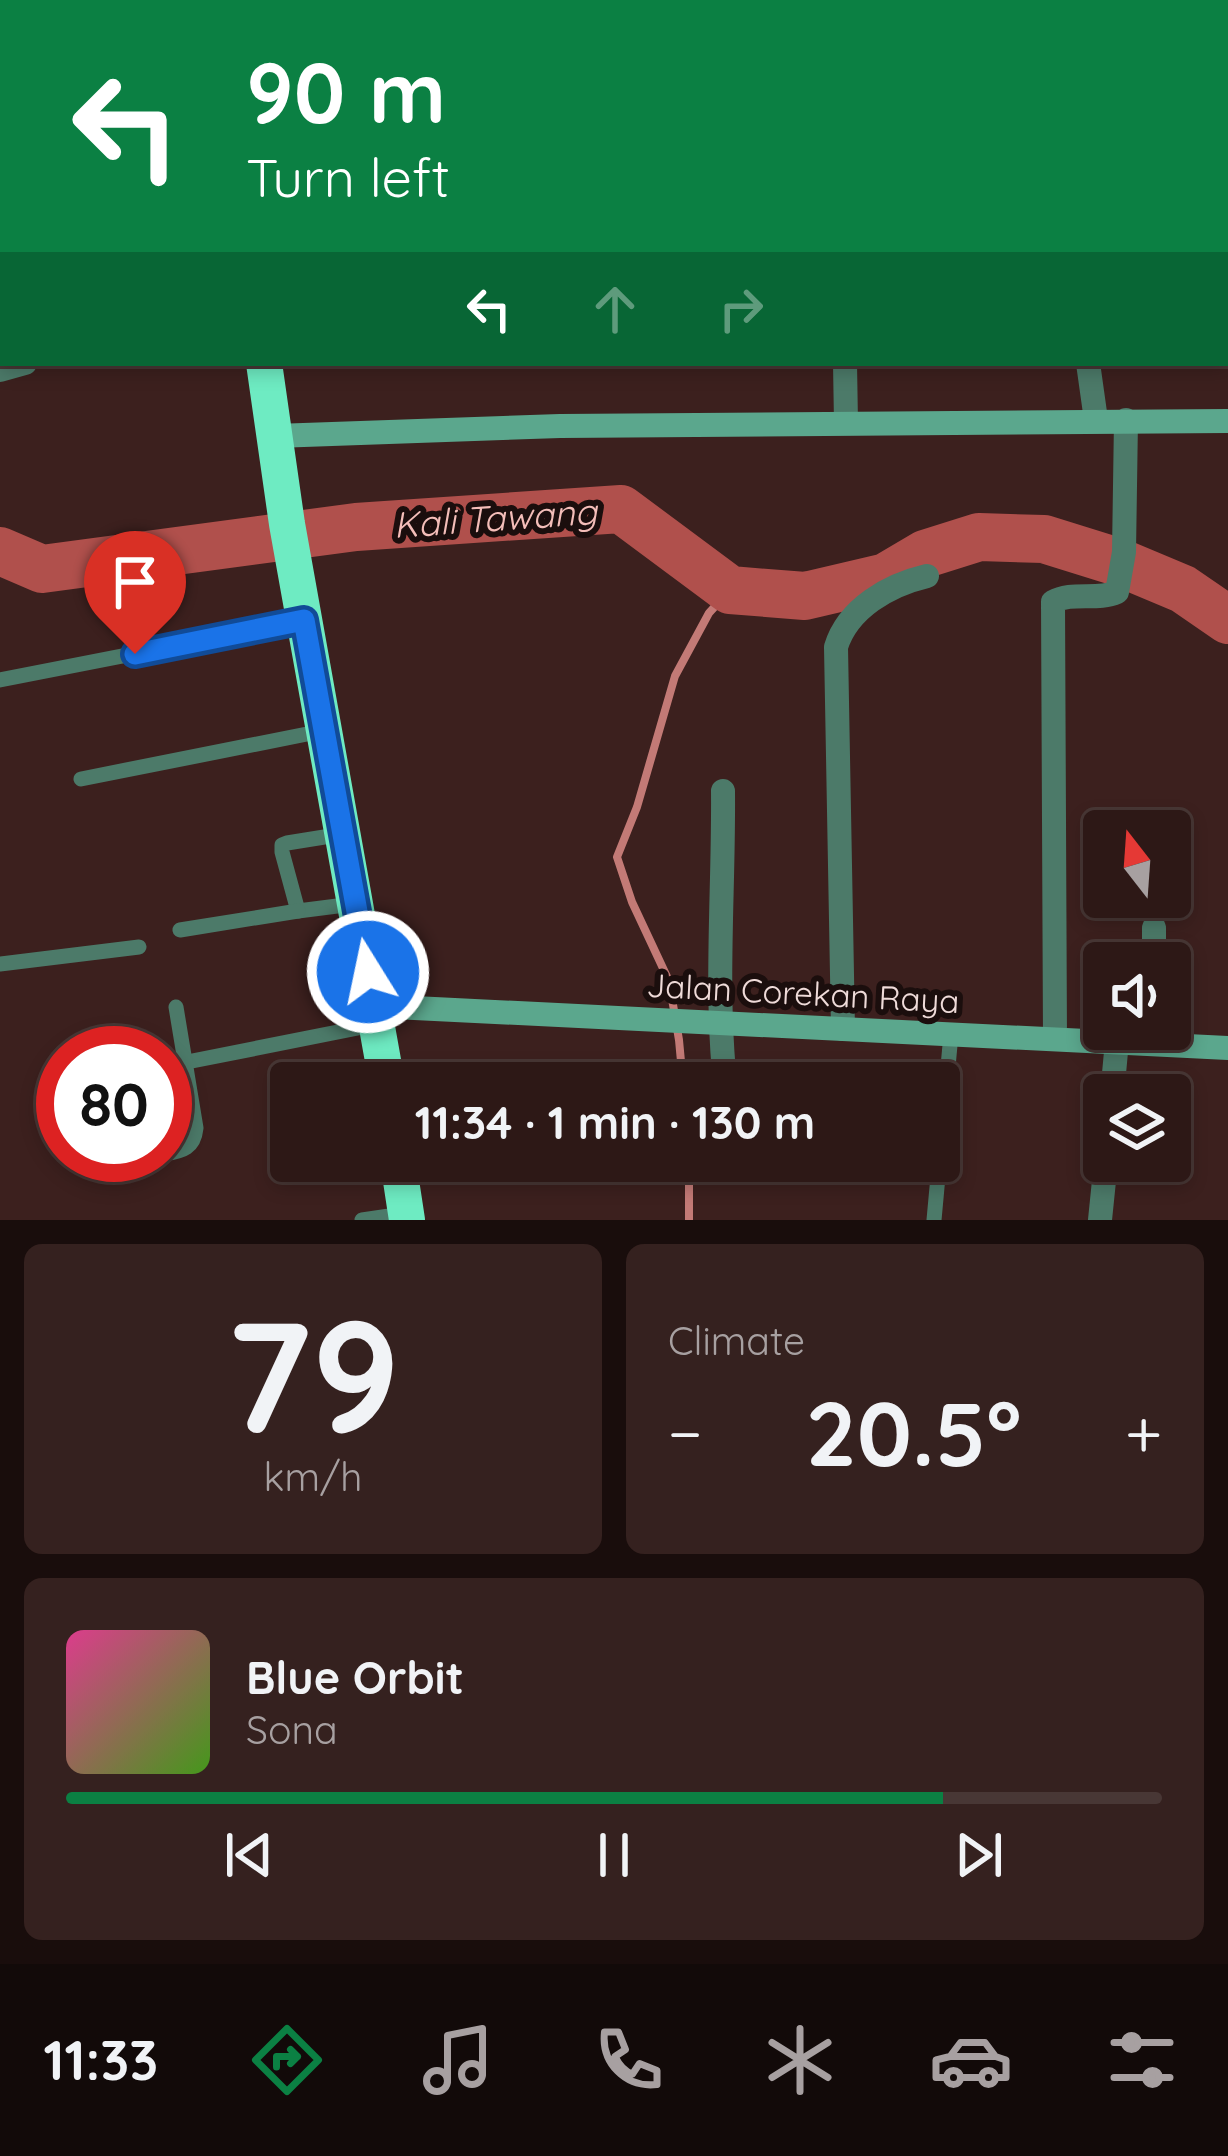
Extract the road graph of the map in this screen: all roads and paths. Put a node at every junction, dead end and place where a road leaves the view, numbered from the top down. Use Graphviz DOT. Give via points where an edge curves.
graph roads {
  1 [pos="264,366"];
  2 [pos="844,366"];
  3 [pos="1088,366"];
  4 [pos="1096,420"];
  5 [pos="1126,420"];
  6 [pos="1228,421"];
  7 [pos="846,423"];
  8 [pos="275,436"];
  9 [pos="927,576"];
  10 [pos="304,620"];
  11 [pos="0,680"];
  12 [pos="325,730"];
  13 [pos="81,779"];
  14 [pos="723,791"];
  15 [pos="344,834"];
  16 [pos="356,904"];
  17 [pos="298,911"];
  18 [pos="1154,928"];
  19 [pos="180,930"];
  20 [pos="1154,942"];
  21 [pos="140,947"];
  22 [pos="0,964"];
  23 [pos="176,1007"];
  24 [pos="376,1015"];
  25 [pos="718,1022"];
  26 [pos="180,1026"];
  27 [pos="843,1029"];
  28 [pos="951,1034"];
  29 [pos="1055,1039"];
  30 [pos="1083,1040"];
  31 [pos="1191,1042"];
  32 [pos="1228,1048"];
  33 [pos="192,1061"];
  34 [pos="384,1062"];
  35 [pos="722,1062"];
  36 [pos="192,1099"];
  37 [pos="192,1143"];
  38 [pos="401,1182"];
  39 [pos="1104,1182"];
  40 [pos="407,1217"];
  41 [pos="362,1220"];
  42 [pos="934,1220"];
  43 [pos="1100,1220"];
  1 -- 8 [label="highway"];
  2 -- 7 [label="street"];
  3 -- 4 [label="street"];
  4 -- 5 [label="street"];
  4 -- 7 [label="street"];
  5 -- 6 [label="street"];
  5 -- 29 [label="street" via="1117,592 1053,602"];
  7 -- 8 [label="street"];
  8 -- 10 [label="highway"];
  9 -- 27 [label="street" via="871,601 849,619 836,647"];
  10 -- 11 [label="lane"];
  10 -- 12 [label="highway"];
  12 -- 13 [label="lane"];
  12 -- 15 [label="highway"];
  14 -- 25 [label="street"];
  15 -- 16 [label="highway"];
  15 -- 17 [label="lane" via="282,845"];
  16 -- 17 [label="lane"];
  16 -- 24 [label="highway"];
  17 -- 19 [label="lane"];
  18 -- 20 [label="street"];
  21 -- 22 [label="lane"];
  23 -- 26 [label="lane"];
  24 -- 25 [label="street, Jalan Corekan Raya"];
  24 -- 33 [label="lane"];
  24 -- 34 [label="highway"];
  25 -- 27 [label="street, Jalan Corekan Raya"];
  25 -- 35 [label="street"];
  27 -- 28 [label="street, Jalan Corekan Raya"];
  28 -- 29 [label="street, Jalan Corekan Raya"];
  28 -- 42 [label="lane"];
  29 -- 30 [label="street, Jalan Corekan Raya"];
  31 -- 32 [label="street, Jalan Corekan Raya"];
  36 -- 37 [label="lane"];
  38 -- 40 [label="highway"];
  39 -- 43 [label="street"];
  40 -- 41 [label="lane"];
}
